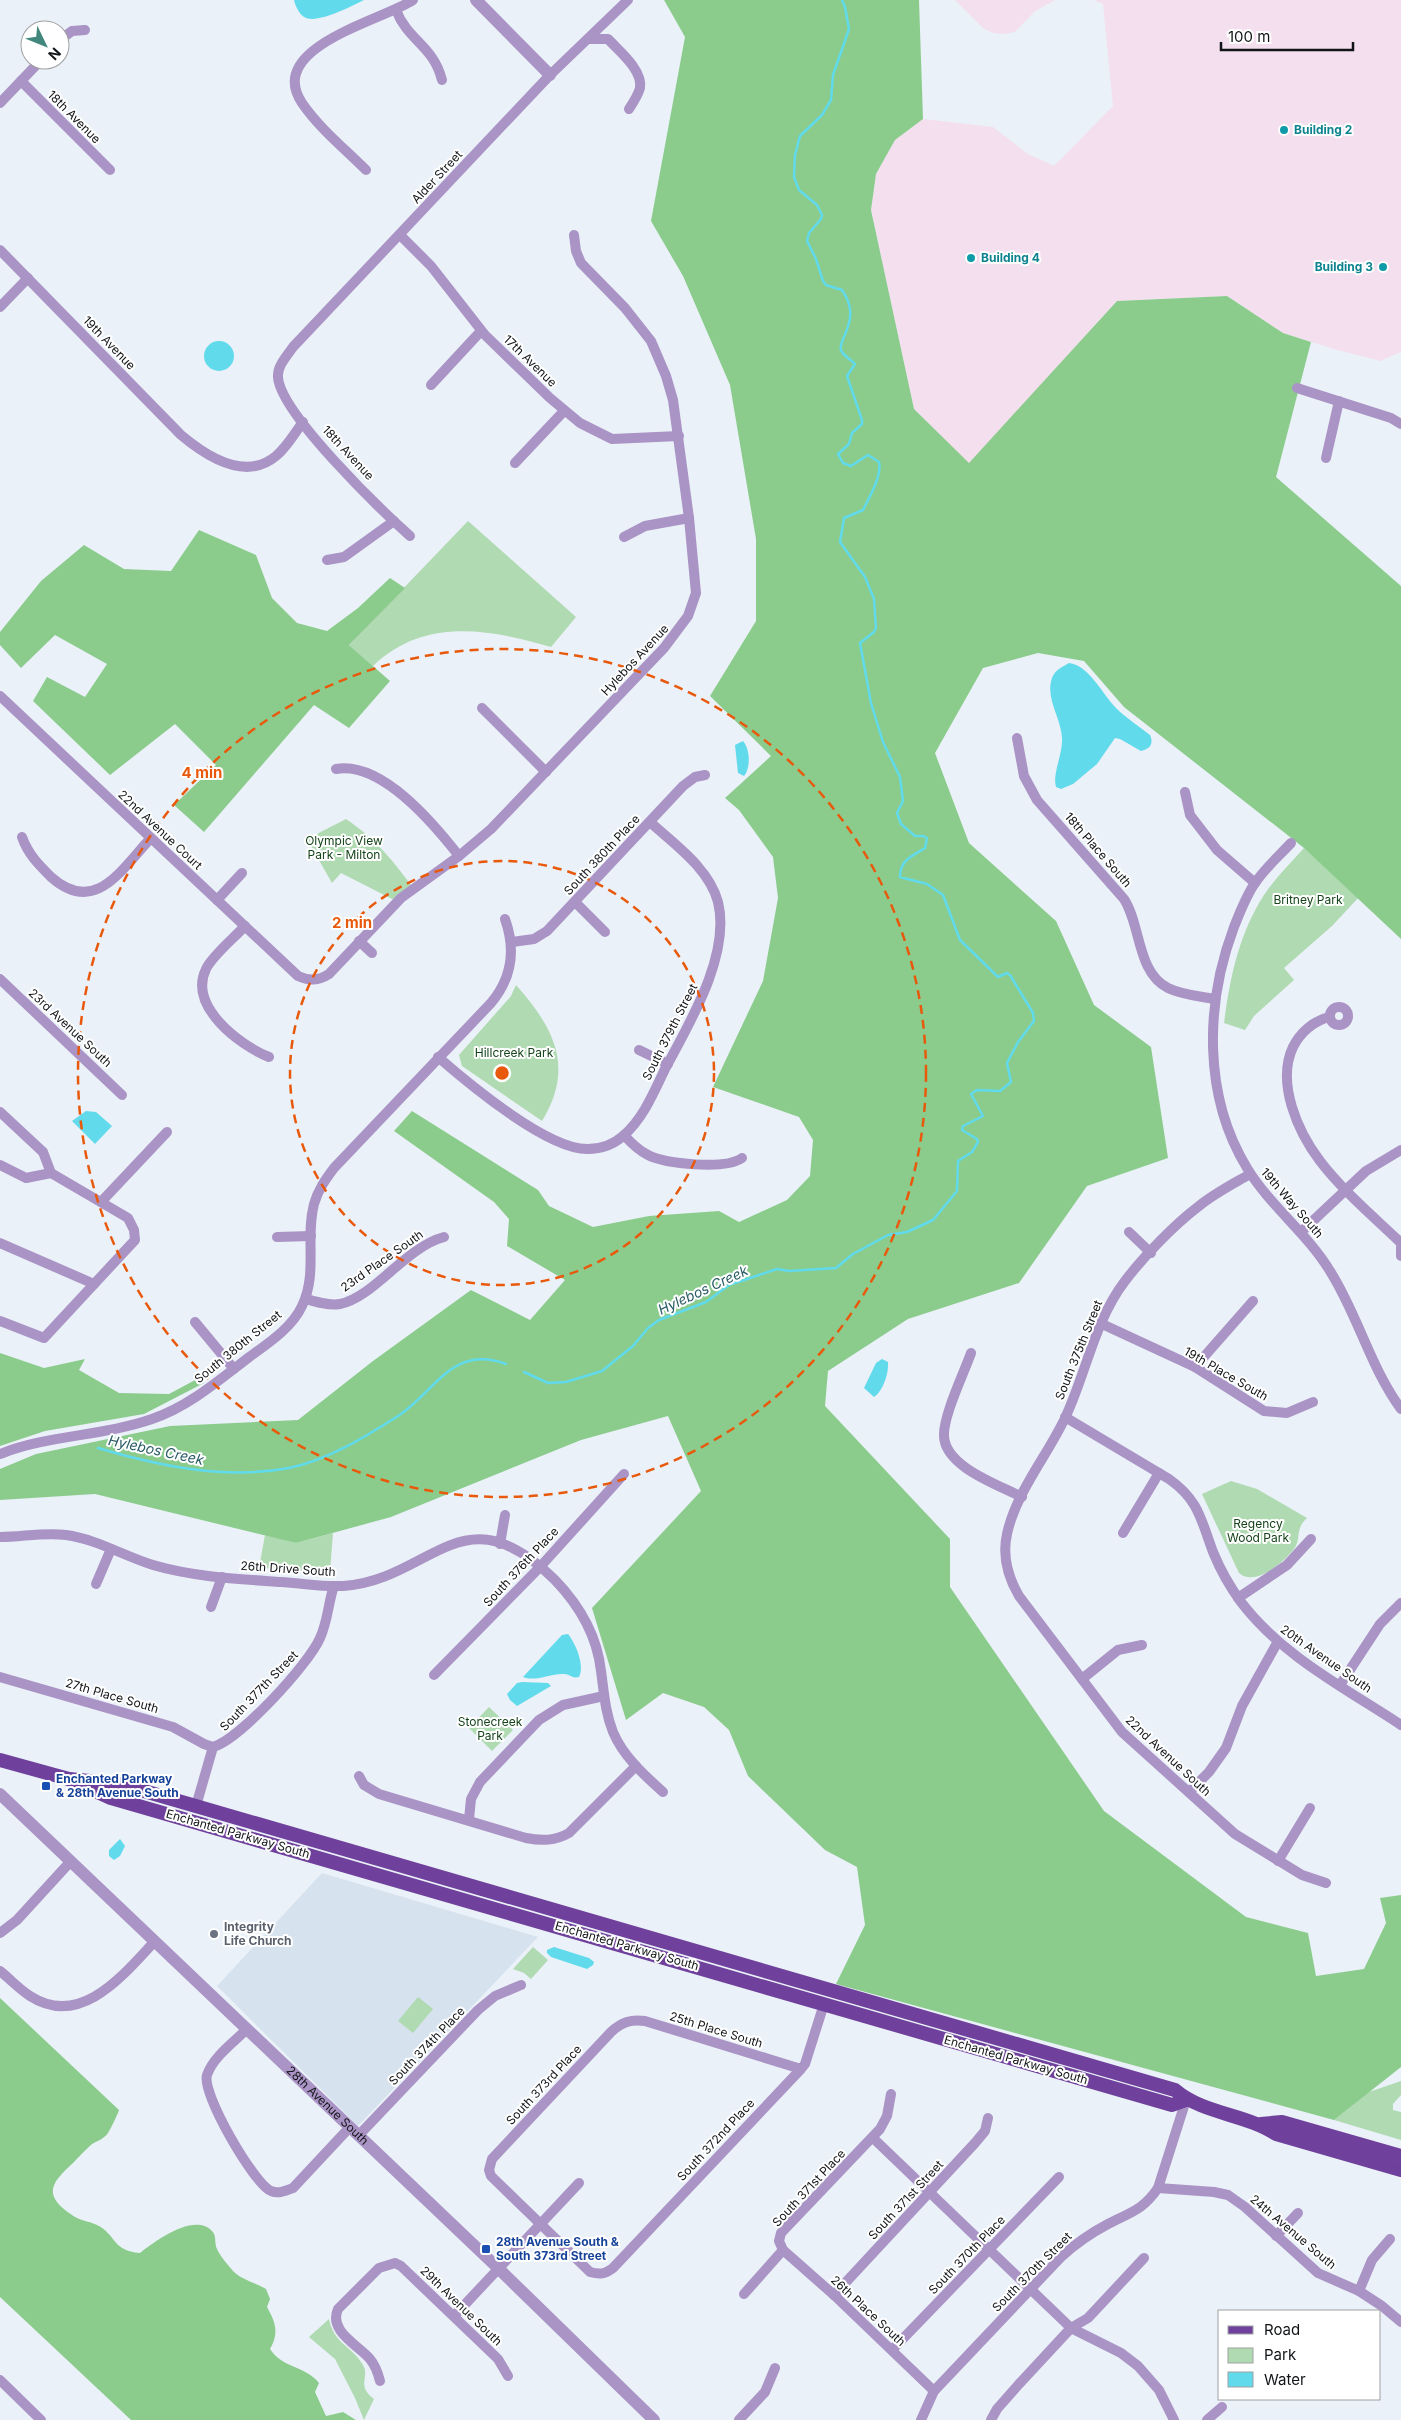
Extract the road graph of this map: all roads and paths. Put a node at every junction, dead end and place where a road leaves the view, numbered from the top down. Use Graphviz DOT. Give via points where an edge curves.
graph roads {
  1 [pos="413,0"];
  2 [pos="476,0"];
  3 [pos="628,0"];
  4 [pos="396,10"];
  5 [pos="85,30"];
  6 [pos="70,32"];
  7 [pos="589,39"];
  8 [pos="31,70"];
  9 [pos="550,75"];
  10 [pos="442,80"];
  11 [pos="21,81"];
  12 [pos="0,102"];
  13 [pos="629,109"];
  14 [pos="110,170"];
  15 [pos="366,170"];
  16 [pos="400,235"];
  17 [pos="574,235"];
  18 [pos="0,250"];
  19 [pos="28,278"];
  20 [pos="0,307"];
  21 [pos="481,331"];
  22 [pos="278,380"];
  23 [pos="431,385"];
  24 [pos="1297,388"];
  25 [pos="1339,401"];
  26 [pos="564,411"];
  27 [pos="303,422"];
  28 [pos="1401,424"];
  29 [pos="679,436"];
  30 [pos="1326,458"];
  31 [pos="516,464"];
  32 [pos="689,518"];
  33 [pos="394,521"];
  34 [pos="410,536"];
  35 [pos="624,537"];
  36 [pos="327,560"];
  37 [pos="0,696"];
  38 [pos="482,708"];
  39 [pos="1017,738"];
  40 [pos="336,769"];
  41 [pos="546,772"];
  42 [pos="705,775"];
  43 [pos="1185,792"];
  44 [pos="650,822"];
  45 [pos="22,837"];
  46 [pos="150,839"];
  47 [pos="1291,843"];
  48 [pos="459,856"];
  49 [pos="242,873"];
  50 [pos="1255,883"];
  51 [pos="217,900"];
  52 [pos="575,902"];
  53 [pos="505,918"];
  54 [pos="245,926"];
  55 [pos="605,932"];
  56 [pos="359,941"];
  57 [pos="512,942"];
  58 [pos="372,953"];
  59 [pos="0,980"];
  60 [pos="305,980"];
  61 [pos="1214,999"];
  62 [pos="1330,1017"];
  63 [pos="639,1050"];
  64 [pos="269,1057"];
  65 [pos="438,1058"];
  66 [pos="668,1064"];
  67 [pos="122,1095"];
  68 [pos="0,1112"];
  69 [pos="166,1132"];
  70 [pos="624,1135"];
  71 [pos="1401,1150"];
  72 [pos="742,1158"];
  73 [pos="0,1165"];
  74 [pos="51,1173"];
  75 [pos="1250,1174"];
  76 [pos="1347,1190"];
  77 [pos="102,1202"];
  78 [pos="1129,1232"];
  79 [pos="1301,1232"];
  80 [pos="312,1236"];
  81 [pos="277,1237"];
  82 [pos="444,1237"];
  83 [pos="0,1243"];
  84 [pos="1401,1245"];
  85 [pos="1151,1253"];
  86 [pos="1401,1256"];
  87 [pos="94,1284"];
  88 [pos="306,1299"];
  89 [pos="1253,1301"];
  90 [pos="0,1320"];
  91 [pos="195,1322"];
  92 [pos="1102,1324"];
  93 [pos="971,1353"];
  94 [pos="1195,1368"];
  95 [pos="234,1370"];
  96 [pos="1313,1402"];
  97 [pos="1401,1409"];
  98 [pos="1065,1417"];
  99 [pos="0,1454"];
  100 [pos="1159,1472"];
  101 [pos="624,1474"];
  102 [pos="1022,1496"];
  103 [pos="505,1515"];
  104 [pos="1123,1533"];
  105 [pos="0,1537"];
  106 [pos="1311,1539"];
  107 [pos="500,1544"];
  108 [pos="111,1549"];
  109 [pos="540,1567"];
  110 [pos="222,1577"];
  111 [pos="1012,1583"];
  112 [pos="96,1584"];
  113 [pos="334,1586"];
  114 [pos="1238,1598"];
  115 [pos="1401,1603"];
  116 [pos="211,1607"];
  117 [pos="1277,1643"];
  118 [pos="1142,1645"];
  119 [pos="434,1675"];
  120 [pos="0,1677"];
  121 [pos="1082,1679"];
  122 [pos="1340,1685"];
  123 [pos="604,1696"];
  124 [pos="1401,1725"];
  125 [pos="213,1747"];
  126 [pos="0,1760"];
  127 [pos="636,1766"];
  128 [pos="360,1776"];
  129 [pos="69,1780"];
  130 [pos="663,1792"];
  131 [pos="1189,1792"];
  132 [pos="0,1794"];
  133 [pos="196,1806"];
  134 [pos="1310,1808"];
  135 [pos="469,1820"];
  136 [pos="71,1861"];
  137 [pos="1278,1861"];
  138 [pos="1326,1883"];
  139 [pos="0,1933"];
  140 [pos="155,1941"];
  141 [pos="730,1969"];
  142 [pos="0,1972"];
  143 [pos="521,1985"];
  144 [pos="824,2004"];
  145 [pos="624,2022"];
  146 [pos="247,2029"];
  147 [pos="800,2069"];
  148 [pos="891,2094"];
  149 [pos="1186,2100"];
  150 [pos="988,2118"];
  151 [pos="1261,2124"];
  152 [pos="354,2131"];
  153 [pos="873,2138"];
  154 [pos="1401,2156"];
  155 [pos="1401,2170"];
  156 [pos="1059,2177"];
  157 [pos="579,2183"];
  158 [pos="1158,2188"];
  159 [pos="930,2193"];
  160 [pos="1298,2213"];
  161 [pos="539,2225"];
  162 [pos="1276,2236"];
  163 [pos="1390,2239"];
  164 [pos="783,2250"];
  165 [pos="989,2250"];
  166 [pos="1144,2258"];
  167 [pos="499,2269"];
  168 [pos="1030,2290"];
  169 [pos="1359,2291"];
  170 [pos="744,2294"];
  171 [pos="834,2295"];
  172 [pos="454,2316"];
  173 [pos="1401,2322"];
  174 [pos="1071,2328"];
  175 [pos="892,2350"];
  176 [pos="775,2368"];
  177 [pos="508,2376"];
  178 [pos="0,2380"];
  179 [pos="380,2381"];
  180 [pos="934,2391"];
  181 [pos="1222,2406"];
  182 [pos="34,2418"];
  183 [pos="654,2420"];
  184 [pos="739,2420"];
  185 [pos="921,2420"];
  186 [pos="991,2420"];
  187 [pos="1174,2420"];
  188 [pos="1207,2420"];
  1 -- 4 [label="street"];
  2 -- 9 [label="street"];
  3 -- 7 [label="street, Alder Street"];
  4 -- 10 [label="street" via="405,27 436,61"];
  4 -- 15 [label="street" via="316,48 299,65 295,79 297,94 306,109"];
  5 -- 6 [label="street"];
  7 -- 9 [label="street, Alder Street"];
  7 -- 13 [label="street" via="608,39 637,75 639,90"];
  8 -- 11 [label="street"];
  9 -- 16 [label="street, Alder Street"];
  11 -- 12 [label="street"];
  11 -- 14 [label="street, 18th Avenue"];
  16 -- 21 [label="street, 17th Avenue" via="431,266"];
  16 -- 22 [label="street, Alder Street" via="294,347 280,366"];
  17 -- 29 [label="street, Hylebos Avenue" via="581,263 626,308 654,349 670,388"];
  18 -- 19 [label="street, 19th Avenue"];
  19 -- 20 [label="street"];
  19 -- 27 [label="street, 19th Avenue" via="201,452 228,464 257,465 277,455"];
  21 -- 23 [label="street"];
  21 -- 26 [label="street, 17th Avenue"];
  22 -- 27 [label="street, 18th Avenue" via="286,401"];
  24 -- 25 [label="street"];
  25 -- 28 [label="street"];
  25 -- 30 [label="street"];
  26 -- 29 [label="street, 17th Avenue" via="587,428 612,438"];
  26 -- 31 [label="street"];
  27 -- 33 [label="street, 18th Avenue"];
  29 -- 32 [label="street, Hylebos Avenue"];
  32 -- 35 [label="street" via="645,526"];
  32 -- 41 [label="street, Hylebos Avenue" via="696,584 694,604 688,616 664,648"];
  33 -- 34 [label="street, 18th Avenue"];
  33 -- 36 [label="street" via="344,558"];
  37 -- 46 [label="street, 22nd Avenue Court"];
  38 -- 41 [label="street"];
  39 -- 61 [label="street, 18th Place South" via="1027,785 1124,899 1153,974 1169,988"];
  40 -- 48 [label="street" via="358,770 389,786 424,816"];
  41 -- 48 [label="street, Hylebos Avenue"];
  42 -- 44 [label="street, South 380th Place" via="687,783"];
  43 -- 50 [label="street" via="1190,815 1226,861"];
  44 -- 52 [label="street, South 380th Place"];
  44 -- 66 [label="street, South 379th Street" via="700,869 718,901 719,932 708,984"];
  45 -- 46 [label="street" via="26,849 39,865 66,889 83,893 94,891 111,880"];
  46 -- 51 [label="street, 22nd Avenue Court"];
  47 -- 50 [label="street, 19th Way South"];
  48 -- 56 [label="street, Hylebos Avenue" via="401,898"];
  49 -- 51 [label="street"];
  50 -- 61 [label="street, 19th Way South" via="1229,940"];
  51 -- 54 [label="street, 22nd Avenue Court"];
  52 -- 55 [label="street"];
  52 -- 57 [label="street, South 380th Place" via="541,936"];
  53 -- 57 [label="street, South 380th Street"];
  54 -- 60 [label="street, 22nd Avenue Court"];
  54 -- 64 [label="street" via="207,967 203,977 203,995 215,1016 240,1042"];
  56 -- 58 [label="street"];
  56 -- 60 [label="street, Hylebos Avenue" via="329,974"];
  57 -- 65 [label="street, South 380th Street" via="511,966 502,989"];
  59 -- 67 [label="street, 23rd Avenue South"];
  61 -- 75 [label="street, 19th Way South" via="1213,1037 1218,1091 1230,1132"];
  62 -- 76 [label="street" via="1312,1024 1296,1042 1288,1064 1287,1081 1290,1100 1310,1145 1322,1164"];
  63 -- 66 [label="street"];
  65 -- 70 [label="street" via="498,1104 565,1145 595,1149"];
  65 -- 80 [label="street, South 380th Street" via="324,1181 313,1206"];
  66 -- 70 [label="street, South 379th Street" via="643,1111"];
  68 -- 74 [label="street" via="43,1152"];
  69 -- 77 [label="street"];
  70 -- 72 [label="street" via="641,1150 665,1160 728,1164"];
  71 -- 76 [label="street" via="1366,1171"];
  73 -- 74 [label="street" via="26,1178"];
  74 -- 77 [label="street"];
  75 -- 79 [label="street, 19th Way South"];
  75 -- 85 [label="street, South 375th Street" via="1197,1207"];
  76 -- 79 [label="street"];
  76 -- 84 [label="street"];
  77 -- 87 [label="street" via="128,1218 135,1240"];
  78 -- 85 [label="street"];
  79 -- 97 [label="street, 19th Way South" via="1340,1287 1381,1376"];
  80 -- 81 [label="street"];
  80 -- 88 [label="street, South 380th Street"];
  82 -- 88 [label="street, 23rd Place South" via="419,1248 346,1302 334,1304"];
  83 -- 87 [label="street"];
  84 -- 86 [label="street"];
  85 -- 92 [label="street, South 375th Street" via="1120,1287"];
  87 -- 90 [label="street" via="44,1338"];
  88 -- 95 [label="street, South 380th Street" via="288,1325"];
  89 -- 94 [label="street"];
  91 -- 95 [label="street"];
  92 -- 94 [label="street, 19th Place South"];
  92 -- 98 [label="street, South 375th Street"];
  93 -- 102 [label="street" via="946,1422 944,1435 949,1452 975,1474"];
  94 -- 96 [label="street, 19th Place South" via="1267,1411 1289,1413"];
  95 -- 99 [label="street, South 380th Street" via="183,1405 151,1419"];
  98 -- 100 [label="street, 20th Avenue South"];
  98 -- 102 [label="street, South 375th Street"];
  100 -- 104 [label="street"];
  100 -- 114 [label="street, 20th Avenue South" via="1185,1491 1197,1507 1213,1552"];
  101 -- 109 [label="street, South 376th Place"];
  102 -- 111 [label="street, South 375th Street" via="1010,1522 1005,1546"];
  103 -- 107 [label="street"];
  105 -- 108 [label="street, 26th Drive South" via="66,1535"];
  106 -- 114 [label="street" via="1287,1565"];
  107 -- 109 [label="street, 26th Drive South" via="525,1554"];
  107 -- 113 [label="street, 26th Drive South" via="478,1540 452,1544 379,1577"];
  108 -- 110 [label="street, 26th Drive South" via="182,1573"];
  108 -- 112 [label="street"];
  109 -- 119 [label="street, South 376th Place"];
  109 -- 123 [label="street, 26th Drive South" via="584,1615 597,1650"];
  110 -- 113 [label="street, 26th Drive South"];
  110 -- 116 [label="street"];
  111 -- 121 [label="street, 22nd Avenue South"];
  113 -- 125 [label="street, South 377th Street" via="325,1626 314,1650 242,1729 228,1741"];
  114 -- 117 [label="street, 20th Avenue South"];
  115 -- 122 [label="street" via="1380,1624"];
  117 -- 122 [label="street, 20th Avenue South"];
  117 -- 131 [label="street" via="1242,1706 1226,1748"];
  118 -- 121 [label="street" via="1118,1650"];
  120 -- 125 [label="street, 27th Place South" via="173,1726"];
  121 -- 131 [label="street, 22nd Avenue South" via="1122,1732"];
  122 -- 124 [label="street, 20th Avenue South"];
  123 -- 127 [label="street, 26th Drive South" via="606,1712 617,1740"];
  123 -- 135 [label="street" via="557,1707 539,1720 480,1782 471,1799"];
  125 -- 133 [label="street"];
  126 -- 129 [label="main road, Enchanted Parkway South"];
  127 -- 130 [label="street, 26th Drive South"];
  127 -- 135 [label="street" via="569,1833 553,1840 526,1838"];
  128 -- 135 [label="street" via="364,1785 379,1794"];
  129 -- 133 [label="main road, Enchanted Parkway South" via="120,1784"];
  129 -- 141 [label="main road, Enchanted Parkway South" via="111,1798"];
  131 -- 137 [label="street, 22nd Avenue South" via="1235,1834"];
  132 -- 136 [label="street, 28th Avenue South"];
  133 -- 141 [label="main road, Enchanted Parkway South"];
  134 -- 137 [label="street"];
  136 -- 139 [label="street" via="17,1920"];
  136 -- 140 [label="street, 28th Avenue South"];
  137 -- 138 [label="street, 22nd Avenue South" via="1311,1879"];
  140 -- 142 [label="street" via="114,1985 78,2003 60,2005 31,1997"];
  140 -- 146 [label="street, 28th Avenue South"];
  141 -- 144 [label="main road, Enchanted Parkway South"];
  141 -- 149 [label="main road, Enchanted Parkway South" via="1175,2090"];
  143 -- 152 [label="street, South 374th Place" via="500,1993 482,2006"];
  144 -- 147 [label="street, South 372nd Place" via="805,2064"];
  144 -- 149 [label="main road, Enchanted Parkway South" via="1172,2105"];
  145 -- 147 [label="street, 25th Place South" via="645,2021"];
  145 -- 161 [label="street, South 373rd Place" via="492,2159 489,2170 494,2181"];
  146 -- 152 [label="street, 28th Avenue South"];
  146 -- 152 [label="street, South 374th Place" via="213,2064 206,2077 207,2093 245,2161 270,2190 282,2193 293,2188"];
  147 -- 161 [label="street, South 372nd Place" via="613,2268 600,2274 590,2272"];
  148 -- 153 [label="street, South 371st Place" via="886,2119"];
  149 -- 151 [label="main road, Enchanted Parkway South"];
  149 -- 158 [label="street, South 370th Street"];
  150 -- 159 [label="street, South 371st Street" via="981,2136"];
  151 -- 154 [label="main road, Enchanted Parkway South" via="1282,2122"];
  151 -- 155 [label="main road, Enchanted Parkway South" via="1276,2134"];
  152 -- 167 [label="street, 28th Avenue South"];
  153 -- 159 [label="street"];
  153 -- 164 [label="street, South 371st Place" via="781,2233"];
  156 -- 165 [label="street, South 370th Place"];
  157 -- 161 [label="street"];
  158 -- 162 [label="street, 24th Avenue South" via="1223,2194 1244,2207"];
  158 -- 168 [label="street, South 370th Street" via="1137,2210 1074,2245"];
  159 -- 165 [label="street"];
  159 -- 171 [label="street, South 371st Street"];
  160 -- 162 [label="street"];
  161 -- 167 [label="street"];
  162 -- 169 [label="street, 24th Avenue South" via="1322,2275"];
  163 -- 169 [label="street" via="1372,2260"];
  164 -- 170 [label="street"];
  164 -- 171 [label="street, 26th Place South"];
  165 -- 168 [label="street"];
  165 -- 175 [label="street, South 370th Place"];
  166 -- 174 [label="street" via="1088,2318"];
  167 -- 172 [label="street"];
  167 -- 183 [label="street, 28th Avenue South"];
  168 -- 174 [label="street"];
  168 -- 180 [label="street, South 370th Street"];
  169 -- 173 [label="street, 24th Avenue South"];
  171 -- 175 [label="street, 26th Place South"];
  172 -- 177 [label="street, 29th Avenue South" via="498,2359"];
  172 -- 179 [label="street, 29th Avenue South" via="401,2266 383,2265 374,2272 338,2309 336,2321 342,2333 371,2360"];
  174 -- 186 [label="street"];
  174 -- 187 [label="street" via="1121,2353 1138,2366 1159,2390"];
  175 -- 180 [label="street, 26th Place South"];
  176 -- 184 [label="street" via="765,2392"];
  178 -- 182 [label="street"];
  180 -- 185 [label="street, South 370th Street"];
  181 -- 188 [label="street"];
}
